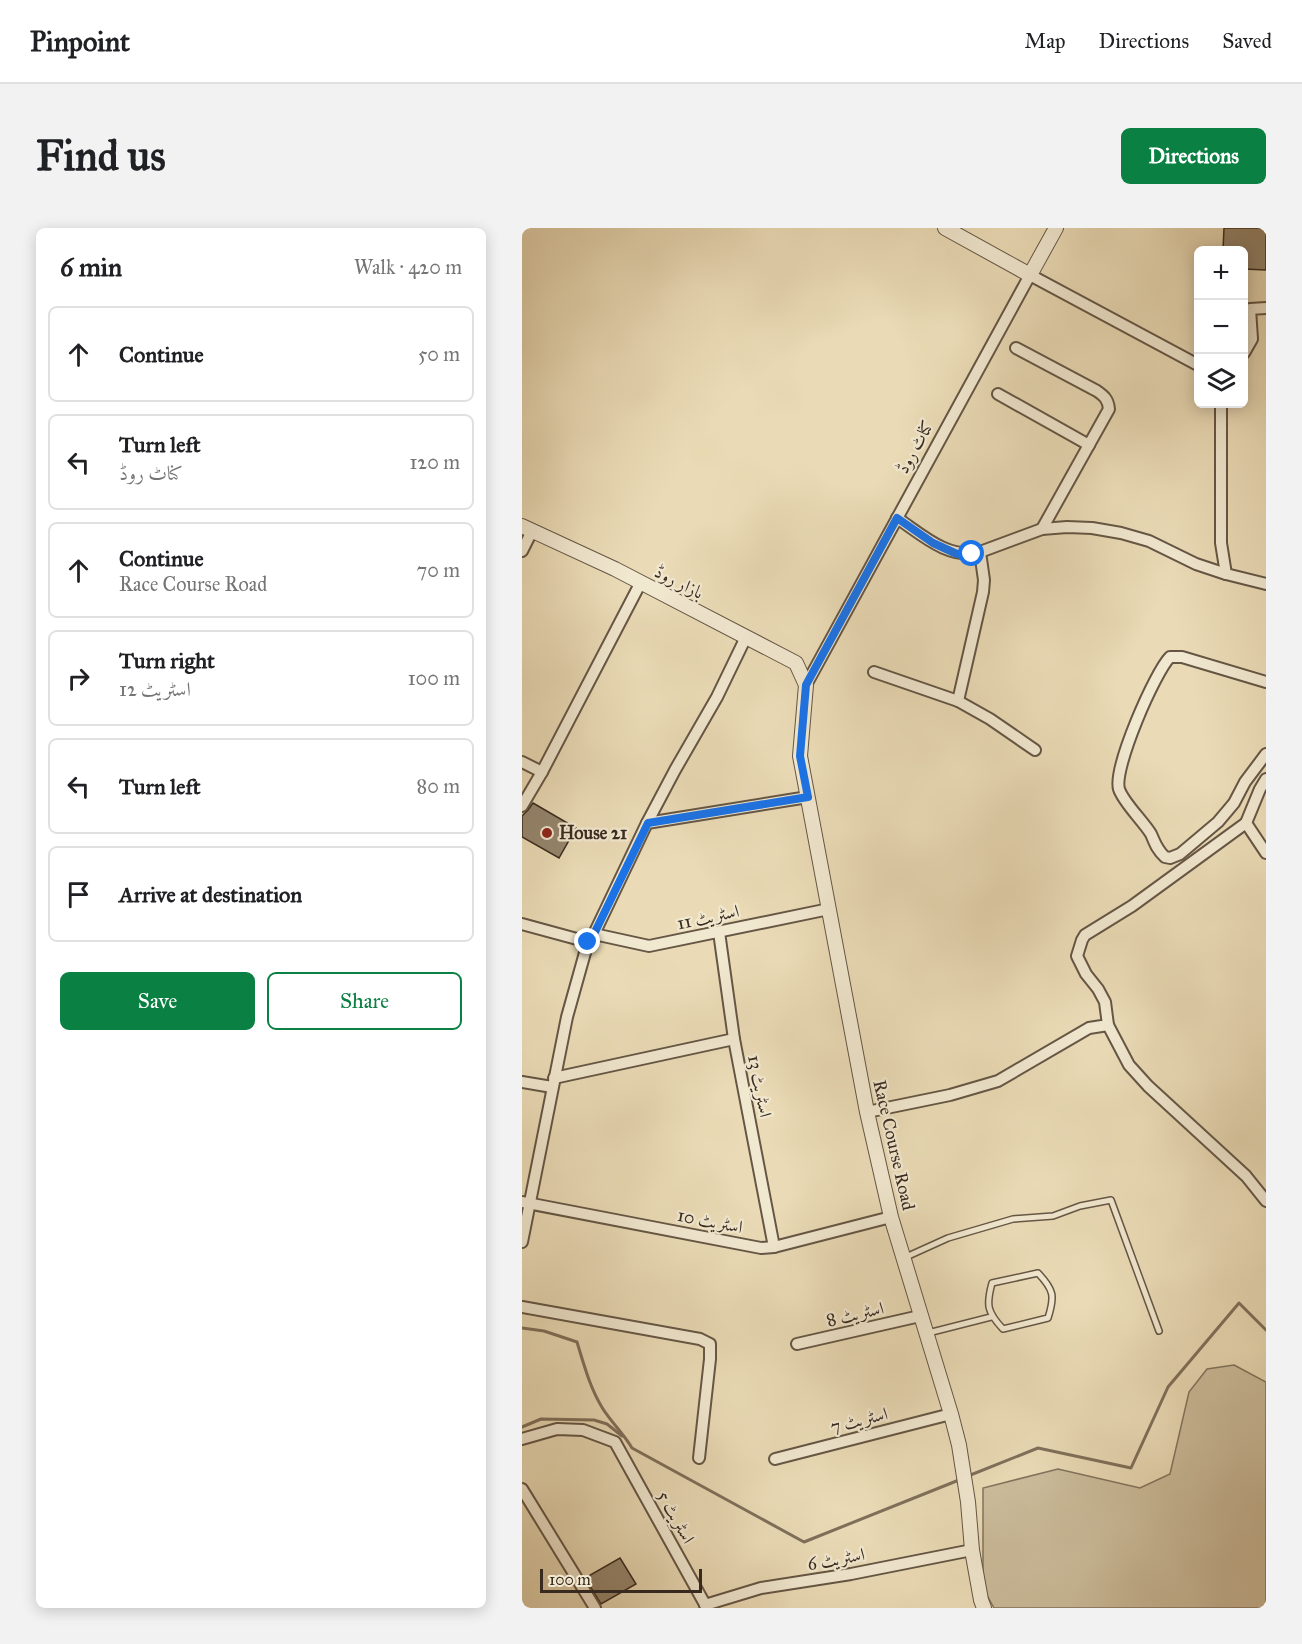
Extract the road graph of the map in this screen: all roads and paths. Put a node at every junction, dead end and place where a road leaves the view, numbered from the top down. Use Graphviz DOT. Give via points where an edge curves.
graph roads {
  1 [pos="945,228"];
  2 [pos="1056,228"];
  3 [pos="1030,275"];
  4 [pos="1266,308"];
  5 [pos="1248,346"];
  6 [pos="1016,348"];
  7 [pos="1194,363"];
  8 [pos="998,394"];
  9 [pos="1221,408"];
  10 [pos="1089,445"];
  11 [pos="897,518"];
  12 [pos="527,528"];
  13 [pos="1042,529"];
  14 [pos="522,551"];
  15 [pos="980,552"];
  16 [pos="1226,574"];
  17 [pos="641,582"];
  18 [pos="1266,584"];
  19 [pos="746,636"];
  20 [pos="874,672"];
  21 [pos="1266,682"];
  22 [pos="806,685"];
  23 [pos="958,701"];
  24 [pos="1035,750"];
  25 [pos="1266,754"];
  26 [pos="522,762"];
  27 [pos="542,772"];
  28 [pos="1266,779"];
  29 [pos="808,797"];
  30 [pos="522,806"];
  31 [pos="648,823"];
  32 [pos="1246,823"];
  33 [pos="1266,853"];
  34 [pos="829,909"];
  35 [pos="522,924"];
  36 [pos="718,932"];
  37 [pos="591,938"];
  38 [pos="1108,1025"];
  39 [pos="734,1039"];
  40 [pos="522,1082"];
  41 [pos="553,1083"];
  42 [pos="867,1113"];
  43 [pos="1266,1201"];
  44 [pos="526,1203"];
  45 [pos="891,1217"];
  46 [pos="522,1242"];
  47 [pos="774,1247"];
  48 [pos="904,1258"];
  49 [pos="522,1307"];
  50 [pos="921,1316"];
  51 [pos="991,1317"];
  52 [pos="1159,1331"];
  53 [pos="926,1333"];
  54 [pos="797,1344"];
  55 [pos="951,1414"];
  56 [pos="522,1439"];
  57 [pos="699,1458"];
  58 [pos="775,1459"];
  59 [pos="522,1489"];
  60 [pos="972,1550"];
  61 [pos="706,1606"];
  62 [pos="595,1608"];
  63 [pos="984,1608"];
  1 -- 3 [label="street"];
  2 -- 3 [label="street, کناٹ روڈ"];
  3 -- 7 [label="street"];
  3 -- 11 [label="street, کناٹ روڈ"];
  4 -- 5 [label="street" via="1250,309 1252,339"];
  6 -- 10 [label="street" via="1106,397 1109,409"];
  8 -- 10 [label="street"];
  9 -- 16 [label="street" via="1221,543"];
  10 -- 13 [label="street"];
  11 -- 15 [label="street" via="957,554"];
  11 -- 22 [label="street, کناٹ روڈ"];
  12 -- 14 [label="street"];
  12 -- 17 [label="street, بازار روڈ"];
  13 -- 15 [label="street"];
  13 -- 16 [label="street" via="1092,528 1121,533"];
  15 -- 23 [label="street" via="983,592"];
  16 -- 18 [label="street"];
  17 -- 19 [label="street, بازار روڈ"];
  17 -- 27 [label="street"];
  19 -- 22 [label="street, بازار روڈ" via="796,663"];
  19 -- 31 [label="street"];
  20 -- 23 [label="street"];
  21 -- 25 [label="street" via="1182,657 1170,657 1149,693 1128,745 1119,789 1157,849 1165,857 1176,857 1227,813"];
  22 -- 29 [label="street, Race Course Road" via="800,756"];
  23 -- 24 [label="street"];
  26 -- 27 [label="street"];
  27 -- 30 [label="street"];
  28 -- 32 [label="street"];
  29 -- 31 [label="street"];
  29 -- 34 [label="street, Race Course Road"];
  31 -- 37 [label="street"];
  32 -- 33 [label="street"];
  32 -- 38 [label="street" via="1132,906 1085,935 1077,956 1104,1002"];
  34 -- 36 [label="street, اسٹریٹ 11"];
  34 -- 42 [label="street, Race Course Road"];
  35 -- 37 [label="street, اسٹریٹ 11"];
  36 -- 37 [label="street, اسٹریٹ 11" via="649,946"];
  36 -- 39 [label="street, اسٹریٹ 13"];
  37 -- 41 [label="street" via="567,1017"];
  38 -- 42 [label="street" via="1089,1028 998,1081"];
  38 -- 43 [label="street" via="1129,1065 1246,1176"];
  39 -- 41 [label="street"];
  39 -- 47 [label="street, اسٹریٹ 13"];
  40 -- 41 [label="street"];
  41 -- 44 [label="street"];
  42 -- 45 [label="street, Race Course Road"];
  44 -- 46 [label="street"];
  44 -- 47 [label="street, اسٹریٹ 10" via="761,1248"];
  45 -- 47 [label="street, اسٹریٹ 10"];
  45 -- 48 [label="street, Race Course Road"];
  48 -- 50 [label="street, Race Course Road"];
  48 -- 52 [label="lane" via="948,1238 1013,1219 1053,1216 1111,1200"];
  49 -- 57 [label="street" via="710,1344"];
  50 -- 53 [label="street, Race Course Road"];
  50 -- 54 [label="street, اسٹریٹ 8"];
  51 -- 51 [label="lane" via="988,1297 992,1283 1038,1273 1049,1285 1053,1302 1048,1318 1003,1329"];
  51 -- 53 [label="lane"];
  53 -- 55 [label="street, Race Course Road"];
  55 -- 58 [label="street, اسٹریٹ 7"];
  55 -- 60 [label="street, Race Course Road" via="959,1445"];
  56 -- 61 [label="street, اسٹریٹ 5" via="557,1429 583,1430 615,1442"];
  59 -- 62 [label="street"];
  60 -- 61 [label="street, اسٹریٹ 6" via="761,1588"];
  60 -- 63 [label="street, Race Course Road"];
}
